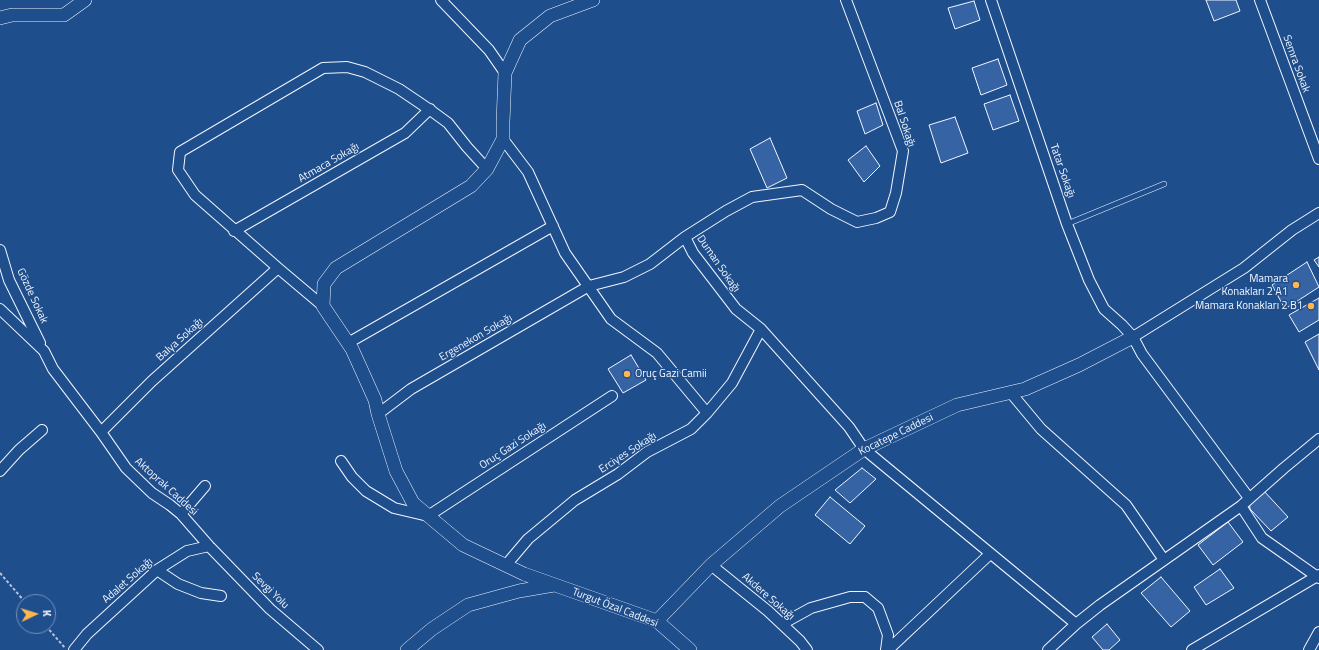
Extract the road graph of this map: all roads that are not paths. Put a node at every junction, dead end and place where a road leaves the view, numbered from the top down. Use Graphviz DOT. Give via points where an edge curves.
graph roads {
  1 [pos="85,0"];
  2 [pos="441,0"];
  3 [pos="593,0"];
  4 [pos="846,0"];
  5 [pos="991,0"];
  6 [pos="1260,0"];
  7 [pos="0,18"];
  8 [pos="505,73"];
  9 [pos="430,109"];
  10 [pos="503,139"];
  11 [pos="1319,159"];
  12 [pos="487,169"];
  13 [pos="1164,184"];
  14 [pos="1319,213"];
  15 [pos="1067,224"];
  16 [pos="553,226"];
  17 [pos="234,231"];
  18 [pos="685,237"];
  19 [pos="0,250"];
  20 [pos="278,268"];
  21 [pos="589,286"];
  22 [pos="323,306"];
  23 [pos="0,309"];
  24 [pos="761,329"];
  25 [pos="1133,337"];
  26 [pos="348,343"];
  27 [pos="44,351"];
  28 [pos="1011,392"];
  29 [pos="612,396"];
  30 [pos="80,406"];
  31 [pos="707,413"];
  32 [pos="378,414"];
  33 [pos="42,430"];
  34 [pos="101,432"];
  35 [pos="1319,439"];
  36 [pos="864,449"];
  37 [pos="341,460"];
  38 [pos="0,471"];
  39 [pos="205,486"];
  40 [pos="1249,498"];
  41 [pos="1241,506"];
  42 [pos="181,514"];
  43 [pos="428,516"];
  44 [pos="209,546"];
  45 [pos="990,554"];
  46 [pos="1164,560"];
  47 [pos="506,565"];
  48 [pos="711,565"];
  49 [pos="157,570"];
  50 [pos="1318,576"];
  51 [pos="555,585"];
  52 [pos="221,596"];
  53 [pos="657,621"];
  54 [pos="782,624"];
  55 [pos="1076,624"];
  56 [pos="1319,632"];
  57 [pos="74,650"];
  58 [pos="318,650"];
  59 [pos="407,650"];
  60 [pos="690,650"];
  61 [pos="807,650"];
  62 [pos="887,650"];
  63 [pos="1048,650"];
  64 [pos="1192,650"];
  65 [pos="1309,650"];
  1 -- 7 [label="street" via="64,15 12,15"];
  2 -- 8 [label="street" via="489,50"];
  3 -- 8 [label="street" via="550,16 520,40"];
  4 -- 18 [label="street, Bal Sokağı" via="903,151 890,212 857,222 802,190 752,196"];
  5 -- 15 [label="street, Tatar Sokağı"];
  6 -- 11 [label="street, Semra Sokak"];
  8 -- 10 [label="street"];
  9 -- 12 [label="street" via="448,123"];
  9 -- 17 [label="street, Atmaca Sokağı" via="405,133"];
  9 -- 17 [label="street" via="399,89 365,72 347,67 323,68 180,152 178,170 190,189"];
  10 -- 12 [label="street"];
  10 -- 16 [label="street" via="528,172"];
  12 -- 22 [label="street" via="471,186 336,268 324,284"];
  13 -- 15 [label="lane"];
  14 -- 25 [label="street" via="1292,230 1244,268"];
  15 -- 25 [label="street, Tatar Sokağı" via="1089,280 1104,309"];
  16 -- 21 [label="street" via="565,252"];
  16 -- 26 [label="street"];
  17 -- 20 [label="street"];
  18 -- 21 [label="street, Duman Sokağı" via="650,264 624,277"];
  18 -- 24 [label="street, Duman Sokağı" via="693,253 736,309"];
  19 -- 27 [label="street, Gözde Sokak" via="9,280"];
  20 -- 22 [label="street"];
  20 -- 34 [label="street, Balya Sokağı" via="152,380"];
  21 -- 31 [label="street" via="612,319 657,353"];
  21 -- 32 [label="street, Ergenekon Sokağı" via="411,389"];
  22 -- 26 [label="street, Turgut Özal Caddesi"];
  23 -- 27 [label="street"];
  24 -- 31 [label="street, Erciyes Sokağı" via="732,383"];
  24 -- 36 [label="street, Duman Sokağı" via="849,427"];
  25 -- 28 [label="street, Kocatepe Caddesi" via="1058,374"];
  25 -- 40 [label="street, Tatar Sokağı" via="1142,354"];
  26 -- 32 [label="street, Turgut Özal Caddesi" via="375,400"];
  27 -- 30 [label="street, Gözde Sokak" via="53,369"];
  28 -- 36 [label="street, Kocatepe Caddesi" via="957,405"];
  28 -- 46 [label="street" via="1041,429 1126,505"];
  29 -- 43 [label="street, Oruç Gazi Sokağı"];
  30 -- 34 [label="street, Aktoprak Caddesi"];
  31 -- 47 [label="street, Erciyes Sokağı" via="691,429 647,452 618,474 575,500 528,539"];
  32 -- 43 [label="street, Turgut Özal Caddesi" via="396,471 413,504"];
  33 -- 38 [label="street"];
  34 -- 42 [label="street, Aktoprak Caddesi" via="126,468"];
  35 -- 40 [label="street"];
  36 -- 45 [label="street, Duman Sokağı"];
  36 -- 48 [label="street, Kocatepe Caddesi" via="780,506"];
  37 -- 43 [label="street" via="352,477 366,491 394,508"];
  39 -- 42 [label="street"];
  40 -- 41 [label="street"];
  41 -- 46 [label="street"];
  41 -- 50 [label="street" via="1262,538"];
  42 -- 44 [label="street, Aktoprak Caddesi"];
  43 -- 47 [label="street, Turgut Özal Caddesi" via="463,545"];
  44 -- 49 [label="street, Adalet Sokağı" via="187,551"];
  44 -- 58 [label="street, Sevgi Yolu" via="270,609"];
  45 -- 55 [label="street, Duman Sokağı"];
  45 -- 62 [label="street"];
  46 -- 55 [label="street"];
  47 -- 51 [label="street, Turgut Özal Caddesi"];
  48 -- 53 [label="street, Kocatepe Caddesi"];
  48 -- 54 [label="street, Akdere Sokağı"];
  49 -- 52 [label="street" via="178,584 201,594"];
  49 -- 57 [label="street, Adalet Sokağı" via="86,634"];
  50 -- 64 [label="street"];
  51 -- 53 [label="street, Turgut Özal Caddesi"];
  51 -- 59 [label="street" via="519,591 468,605 432,629"];
  53 -- 60 [label="street, Turgut Özal Caddesi"];
  54 -- 61 [label="street, Akdere Sokağı"];
  54 -- 62 [label="street" via="812,608 850,597 865,597 878,608 888,635"];
  55 -- 63 [label="street"];
  56 -- 65 [label="street"];
}
